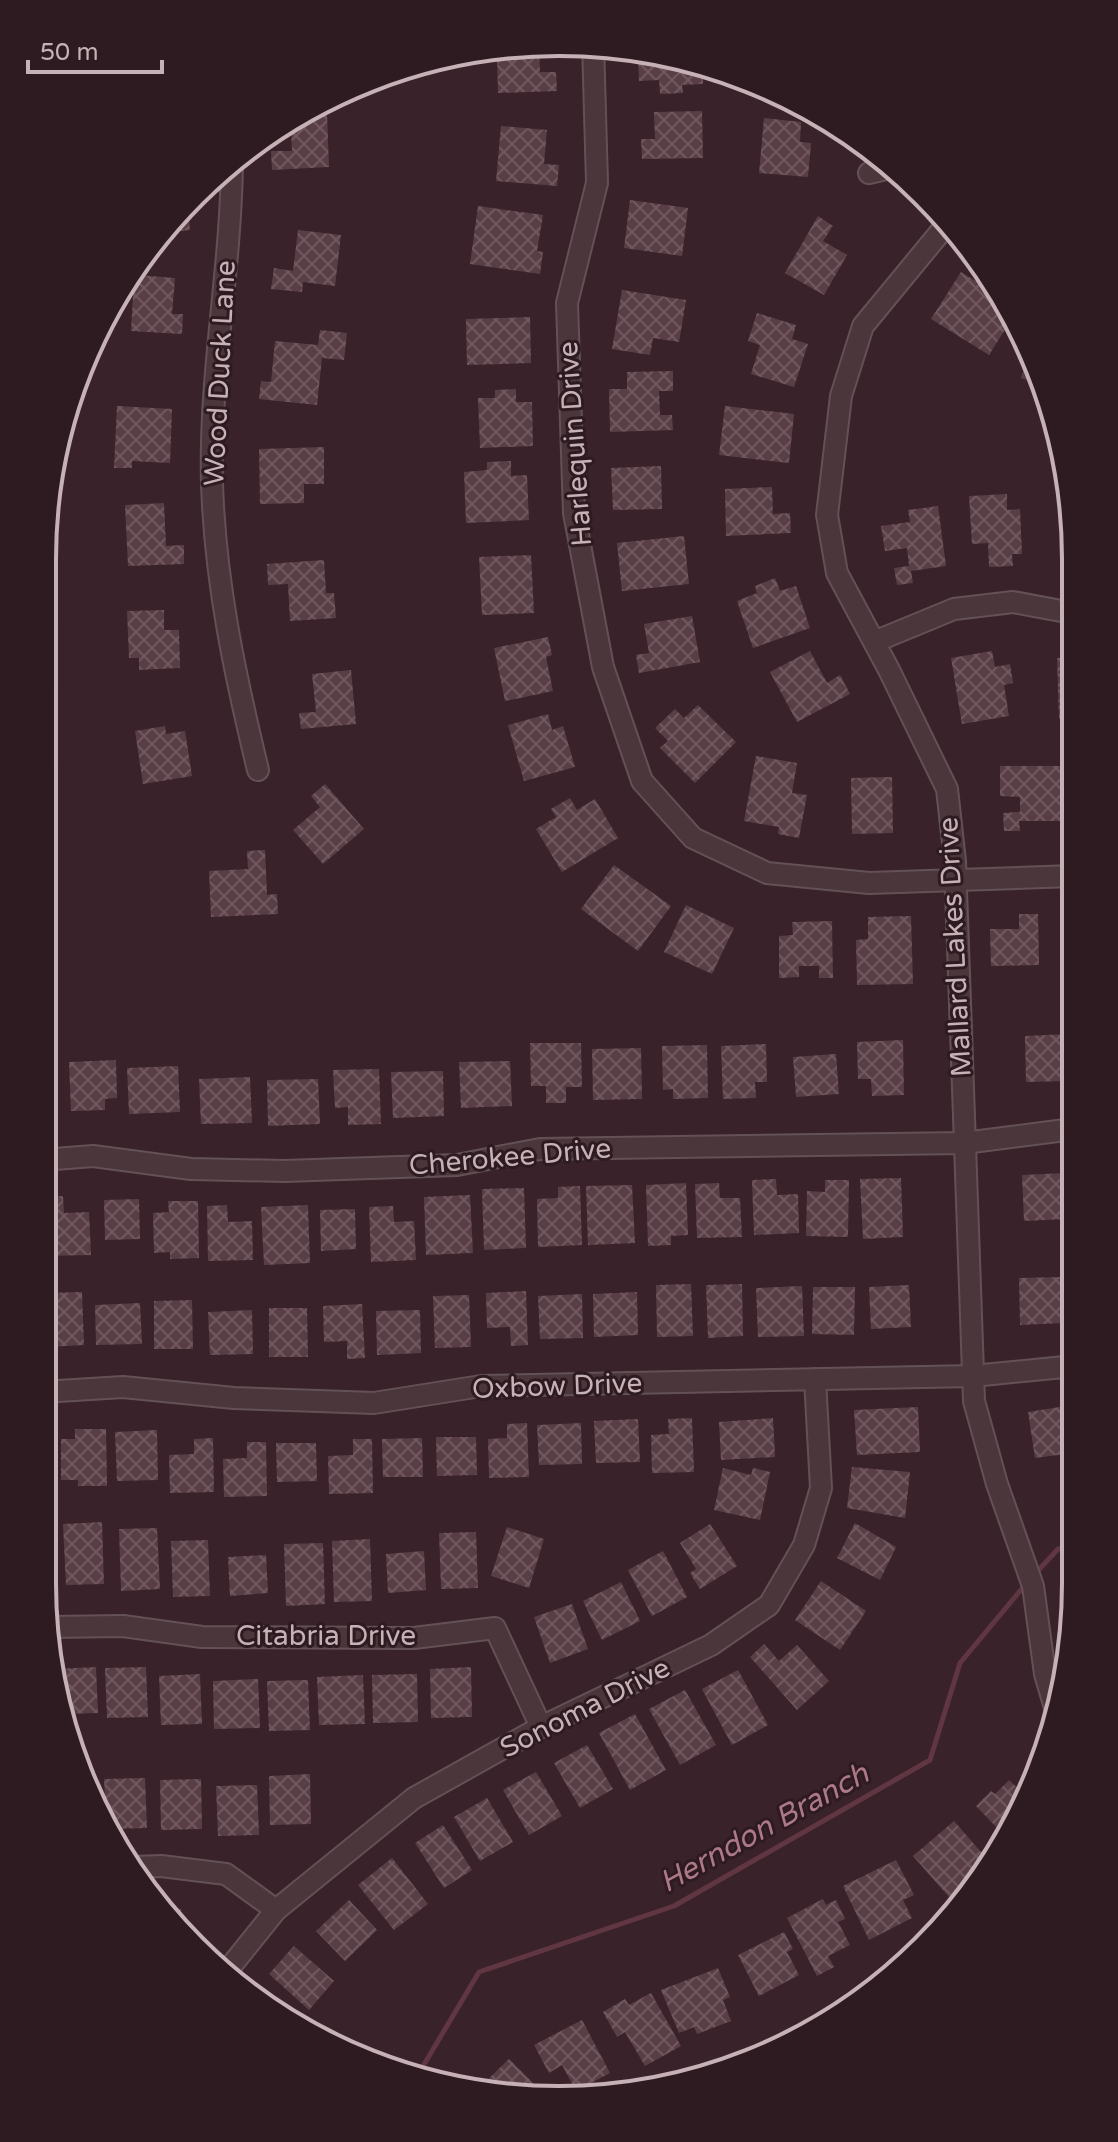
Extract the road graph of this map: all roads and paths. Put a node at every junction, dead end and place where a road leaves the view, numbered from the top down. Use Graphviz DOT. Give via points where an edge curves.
graph roads {
  1 [pos="593,57"];
  2 [pos="878,171"];
  3 [pos="869,173"];
  4 [pos="231,178"];
  5 [pos="941,232"];
  6 [pos="1062,611"];
  7 [pos="874,642"];
  8 [pos="258,770"];
  9 [pos="1062,876"];
  10 [pos="955,881"];
  11 [pos="1062,1130"];
  12 [pos="964,1143"];
  13 [pos="56,1159"];
  14 [pos="1062,1367"];
  15 [pos="973,1376"];
  16 [pos="815,1379"];
  17 [pos="56,1391"];
  18 [pos="58,1627"];
  19 [pos="1050,1691"];
  20 [pos="541,1727"];
  21 [pos="144,1867"];
  22 [pos="276,1910"];
  23 [pos="232,1965"];
  1 -- 10 [label="street, Harlequin Drive" via="597,183 567,303 574,513 603,667 642,781 693,838 767,873 869,883"];
  2 -- 3 [label="street"];
  4 -- 8 [label="street, Wood Duck Lane" via="212,482 219,586"];
  5 -- 7 [label="street, Mallard Lakes Drive" via="863,326 841,396 827,515 837,573"];
  6 -- 7 [label="street" via="1013,602 954,609"];
  7 -- 10 [label="street, Mallard Lakes Drive" via="947,789"];
  9 -- 10 [label="street, Harlequin Drive"];
  10 -- 12 [label="street, Mallard Lakes Drive"];
  11 -- 12 [label="street, Cherokee Drive"];
  12 -- 13 [label="street, Cherokee Drive" via="540,1149 457,1165 285,1171 191,1169 93,1156"];
  12 -- 15 [label="street, Mallard Lakes Drive"];
  14 -- 15 [label="street, Oxbow Drive"];
  15 -- 16 [label="street, Oxbow Drive"];
  15 -- 19 [label="street, Mallard Lakes Drive" via="974,1401 997,1484 1033,1586"];
  16 -- 17 [label="street, Oxbow Drive" via="481,1386 374,1403 123,1387"];
  16 -- 20 [label="street, Sonoma Drive" via="821,1488 804,1545 769,1605 711,1645"];
  18 -- 20 [label="street, Citabria Drive" via="123,1626 202,1637 414,1638 495,1628"];
  20 -- 22 [label="street, Sonoma Drive" via="414,1798"];
  21 -- 22 [label="street" via="226,1874"];
  22 -- 23 [label="street, Sonoma Drive"];
}
